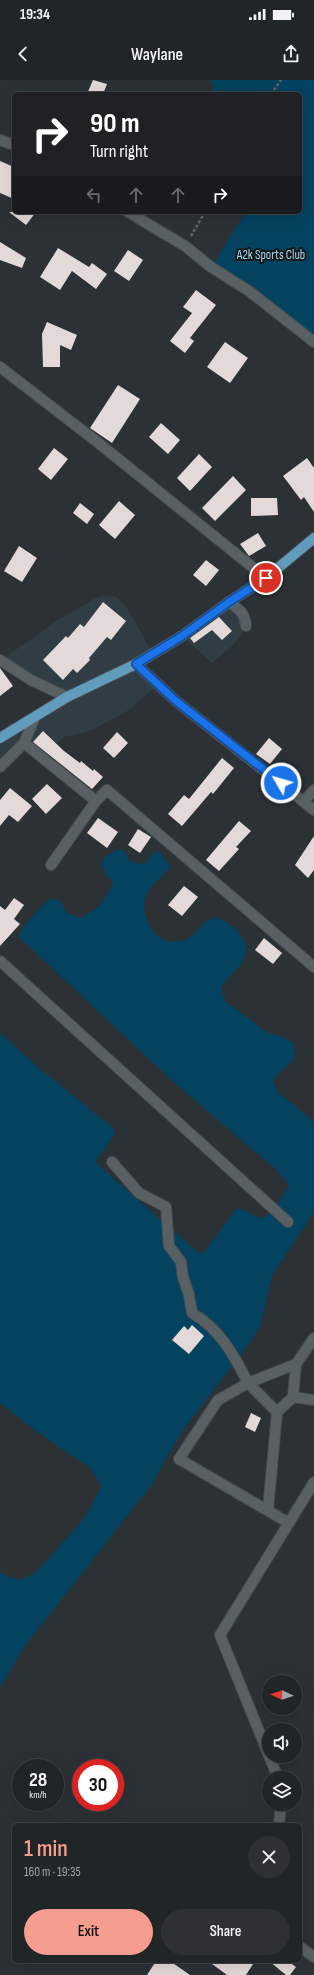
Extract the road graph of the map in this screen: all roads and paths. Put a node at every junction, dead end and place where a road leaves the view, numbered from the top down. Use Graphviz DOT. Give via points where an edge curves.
graph roads {
  1 [pos="282,80"];
  2 [pos="273,92"];
  3 [pos="0,140"];
  4 [pos="12,144"];
  5 [pos="131,214"];
  6 [pos="204,214"];
  7 [pos="185,246"];
  8 [pos="314,342"];
  9 [pos="0,367"];
  10 [pos="314,538"];
  11 [pos="266,578"];
  12 [pos="229,602"];
  13 [pos="246,626"];
  14 [pos="0,660"];
  15 [pos="136,664"];
  16 [pos="67,697"];
  17 [pos="35,717"];
  18 [pos="0,738"];
  19 [pos="24,743"];
  20 [pos="0,767"];
  21 [pos="314,790"];
  22 [pos="96,801"];
  23 [pos="304,801"];
  24 [pos="314,810"];
  25 [pos="51,865"];
  26 [pos="0,961"];
  27 [pos="314,967"];
  28 [pos="112,1162"];
  29 [pos="288,1222"];
  30 [pos="314,1338"];
  31 [pos="296,1364"];
  32 [pos="248,1383"];
  33 [pos="293,1396"];
  34 [pos="314,1400"];
  35 [pos="277,1412"];
  36 [pos="314,1482"];
  37 [pos="268,1510"];
  38 [pos="289,1523"];
  39 [pos="275,1771"];
  40 [pos="280,1811"];
  41 [pos="279,1823"];
  42 [pos="302,1948"];
  43 [pos="314,1957"];
  1 -- 2 [label="path"];
  3 -- 4 [label="street"];
  5 -- 7 [label="street"];
  6 -- 7 [label="path"];
  7 -- 8 [label="street" via="249,291"];
  9 -- 11 [label="street"];
  10 -- 11 [label="main road"];
  11 -- 12 [label="main road"];
  12 -- 13 [label="street" via="242,611 246,618"];
  12 -- 15 [label="main road" via="182,636"];
  14 -- 16 [label="street" via="31,680"];
  15 -- 16 [label="main road"];
  15 -- 23 [label="street" via="176,701"];
  16 -- 17 [label="main road"];
  17 -- 18 [label="main road"];
  17 -- 19 [label="street"];
  19 -- 20 [label="street"];
  19 -- 22 [label="street"];
  21 -- 23 [label="street"];
  22 -- 25 [label="street"];
  22 -- 27 [label="street" via="108,790"];
  23 -- 24 [label="street"];
  26 -- 29 [label="street"];
  28 -- 32 [label="street" via="139,1193 166,1207 169,1246 181,1262 192,1313 203,1320 231,1350"];
  30 -- 31 [label="street"];
  31 -- 32 [label="street"];
  31 -- 33 [label="street"];
  32 -- 35 [label="street"];
  32 -- 37 [label="street" via="218,1400 178,1459"];
  33 -- 34 [label="street"];
  33 -- 35 [label="street"];
  35 -- 37 [label="street"];
  36 -- 38 [label="street"];
  37 -- 38 [label="street"];
  38 -- 39 [label="street" via="220,1635"];
  40 -- 41 [label="street"];
  42 -- 43 [label="street"];
}
